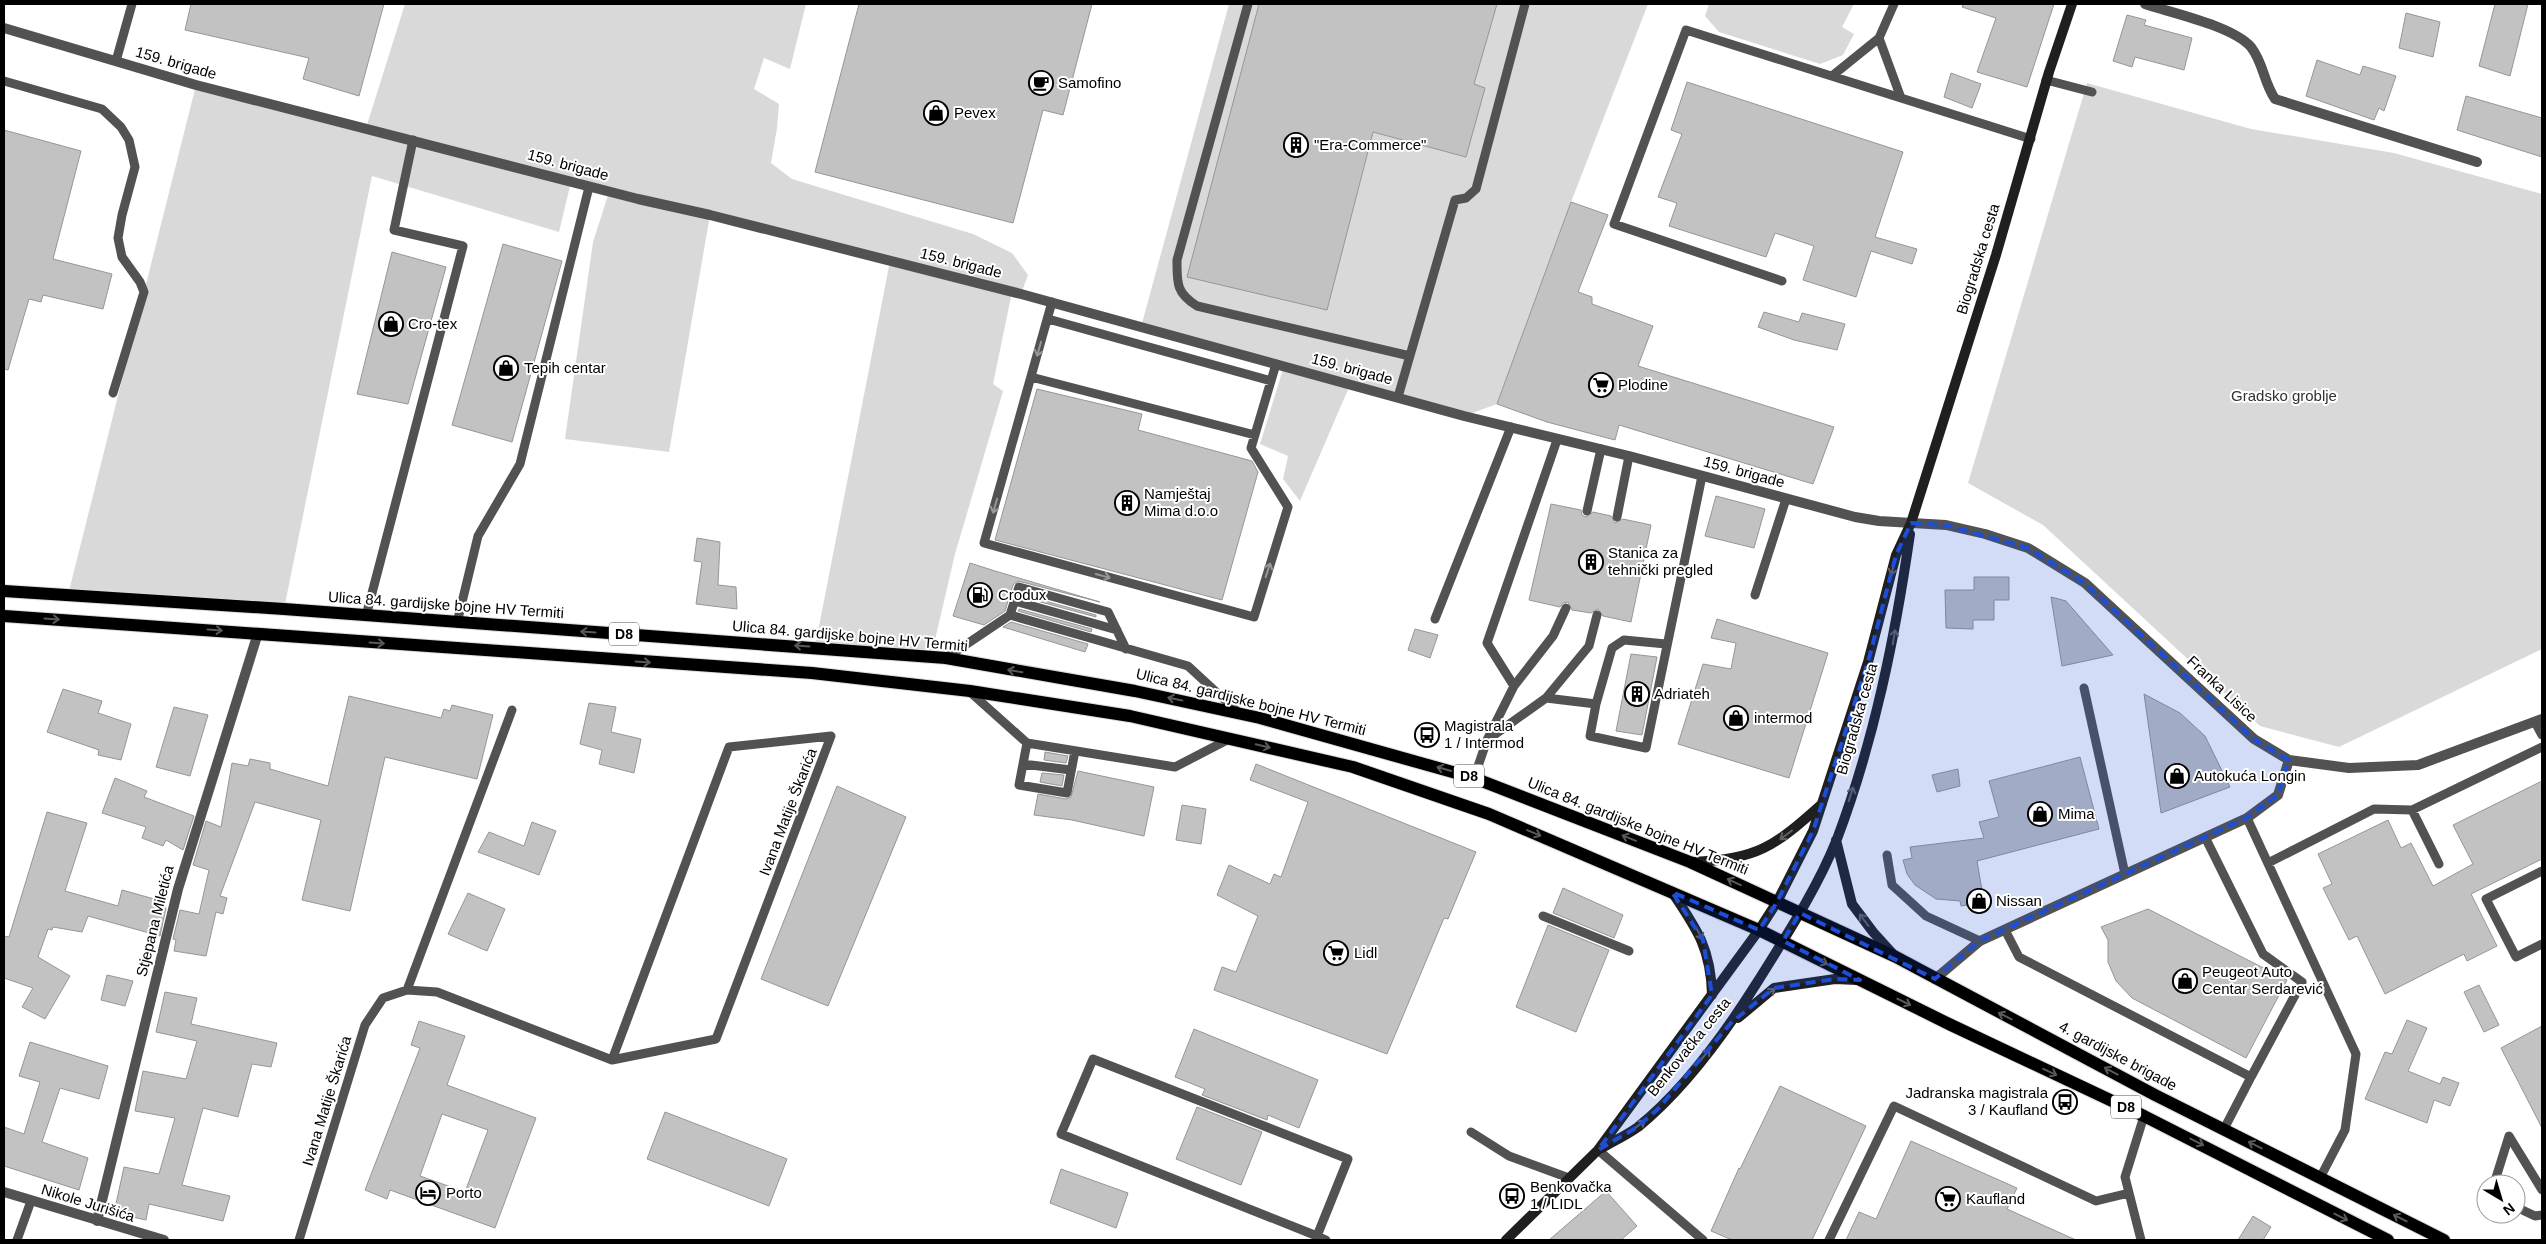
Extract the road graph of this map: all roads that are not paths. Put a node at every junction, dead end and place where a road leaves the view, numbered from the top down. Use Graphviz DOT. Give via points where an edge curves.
graph roads {
  1 [pos="132,4"];
  2 [pos="1248,4"];
  3 [pos="1525,4"];
  4 [pos="1894,4"];
  5 [pos="2072,4"];
  6 [pos="2145,4"];
  7 [pos="4,28"];
  8 [pos="1879,38"];
  9 [pos="116,61"];
  10 [pos="1832,76"];
  11 [pos="2046,80"];
  12 [pos="4,81"];
  13 [pos="2092,92"];
  14 [pos="1901,98"];
  15 [pos="2031,139"];
  16 [pos="413,140"];
  17 [pos="2477,162"];
  18 [pos="589,186"];
  19 [pos="1782,282"];
  20 [pos="1052,302"];
  21 [pos="1048,319"];
  22 [pos="1410,356"];
  23 [pos="1276,364"];
  24 [pos="1031,377"];
  25 [pos="1271,381"];
  26 [pos="113,392"];
  27 [pos="1398,397"];
  28 [pos="1511,427"];
  29 [pos="1255,435"];
  30 [pos="1557,440"];
  31 [pos="1601,449"];
  32 [pos="1629,456"];
  33 [pos="1702,476"];
  34 [pos="1786,499"];
  35 [pos="1587,511"];
  36 [pos="1617,517"];
  37 [pos="1911,523"];
  38 [pos="4,591"];
  39 [pos="1755,595"];
  40 [pos="1015,602"];
  41 [pos="1566,608"];
  42 [pos="1596,615"];
  43 [pos="4,616"];
  44 [pos="366,616"];
  45 [pos="1010,616"];
  46 [pos="1435,619"];
  47 [pos="457,623"];
  48 [pos="1117,630"];
  49 [pos="258,633"];
  50 [pos="1666,644"];
  51 [pos="1126,649"];
  52 [pos="946,658"];
  53 [pos="1514,686"];
  54 [pos="2084,688"];
  55 [pos="970,691"];
  56 [pos="1546,698"];
  57 [pos="1596,704"];
  58 [pos="512,710"];
  59 [pos="1240,714"];
  60 [pos="2539,720"];
  61 [pos="2542,735"];
  62 [pos="1230,738"];
  63 [pos="1487,740"];
  64 [pos="1027,744"];
  65 [pos="2542,747"];
  66 [pos="1075,751"];
  67 [pos="2289,760"];
  68 [pos="1023,764"];
  69 [pos="1071,770"];
  70 [pos="1474,778"];
  71 [pos="1822,803"];
  72 [pos="2412,810"];
  73 [pos="2247,818"];
  74 [pos="2205,837"];
  75 [pos="1836,840"];
  76 [pos="1887,855"];
  77 [pos="1690,862"];
  78 [pos="2268,863"];
  79 [pos="2439,864"];
  80 [pos="2542,870"];
  81 [pos="2125,874"];
  82 [pos="1672,892"];
  83 [pos="1777,902"];
  84 [pos="1800,913"];
  85 [pos="1543,916"];
  86 [pos="1759,930"];
  87 [pos="2005,930"];
  88 [pos="1783,941"];
  89 [pos="1980,941"];
  90 [pos="2542,944"];
  91 [pos="1629,951"];
  92 [pos="1896,957"];
  93 [pos="1935,979"];
  94 [pos="1860,980"];
  95 [pos="407,990"];
  96 [pos="1712,995"];
  97 [pos="1731,1023"];
  98 [pos="612,1060"];
  99 [pos="2251,1077"];
  100 [pos="2144,1116"];
  101 [pos="2224,1129"];
  102 [pos="1471,1132"];
  103 [pos="1598,1150"];
  104 [pos="2497,1174"];
  105 [pos="1569,1178"];
  106 [pos="2320,1178"];
  107 [pos="2542,1190"];
  108 [pos="4,1192"];
  109 [pos="2129,1193"];
  110 [pos="31,1201"];
  111 [pos="2526,1212"];
  112 [pos="2542,1215"];
  113 [pos="97,1221"];
  114 [pos="1317,1236"];
  115 [pos="141,1238"];
  116 [pos="17,1240"];
  117 [pos="164,1240"];
  118 [pos="299,1240"];
  119 [pos="1326,1240"];
  120 [pos="1506,1240"];
  121 [pos="1703,1240"];
  122 [pos="1829,1240"];
  123 [pos="2141,1240"];
  124 [pos="2388,1240"];
  125 [pos="2444,1240"];
  1 -- 9 [label="lane"];
  2 -- 22 [label="lane" via="1177,260 1177,283 1185,298 1197,306"];
  3 -- 22 [label="lane" via="1476,189 1466,198 1455,200"];
  4 -- 8 [label="lane"];
  5 -- 11 [label="main road, Biogradska cesta"];
  6 -- 17 [label="street" via="2232,32 2250,46 2261,64 2266,86 2275,99"];
  7 -- 9 [label="street, 159. brigade"];
  8 -- 10 [label="lane"];
  8 -- 14 [label="lane"];
  9 -- 16 [label="street, 159. brigade" via="196,85"];
  10 -- 14 [label="lane"];
  10 -- 19 [label="lane" via="1686,30 1614,224"];
  11 -- 13 [label="lane"];
  11 -- 15 [label="main road, Biogradska cesta"];
  12 -- 26 [label="lane" via="102,110 121,126 129,140 135,167 118,238 122,257 144,292"];
  14 -- 15 [label="lane"];
  15 -- 37 [label="main road, Biogradska cesta"];
  16 -- 18 [label="street, 159. brigade"];
  16 -- 44 [label="lane" via="394,230 463,246"];
  18 -- 20 [label="street, 159. brigade"];
  18 -- 47 [label="lane" via="520,464 478,536"];
  20 -- 21 [label="lane"];
  20 -- 23 [label="street, 159. brigade"];
  21 -- 24 [label="lane, one-way"];
  21 -- 25 [label="lane"];
  22 -- 27 [label="lane"];
  23 -- 25 [label="lane"];
  23 -- 27 [label="street, 159. brigade"];
  24 -- 29 [label="lane"];
  24 -- 29 [label="lane, one-way" via="984,543 1254,617 1288,507 1251,448"];
  25 -- 29 [label="lane"];
  27 -- 28 [label="street, 159. brigade"];
  28 -- 30 [label="street, 159. brigade"];
  28 -- 46 [label="lane"];
  30 -- 31 [label="street, 159. brigade"];
  30 -- 53 [label="lane" via="1488,643"];
  31 -- 32 [label="street, 159. brigade"];
  31 -- 35 [label="lane"];
  32 -- 33 [label="street, 159. brigade"];
  32 -- 36 [label="lane"];
  33 -- 34 [label="street, 159. brigade"];
  33 -- 50 [label="lane"];
  34 -- 37 [label="street, 159. brigade" via="1854,517"];
  34 -- 39 [label="lane"];
  37 -- 67 [label="street, Franka Lisice" via="1946,525 2028,548 2085,583 2254,739"];
  37 -- 71 [label="main road, Biogradska cesta, one-way" via="1896,556 1868,662"];
  75 -- 37 [label="main road, Biogradska cesta, one-way" via="1887,671"];
  38 -- 44 [label="main road, Ulica 84. gardijske bojne HV Termiti / D8"];
  40 -- 45 [label="lane"];
  40 -- 48 [label="lane"];
  40 -- 48 [label="lane" via="1019,587 1108,612"];
  41 -- 53 [label="lane" via="1552,636"];
  42 -- 56 [label="lane" via="1589,646"];
  43 -- 49 [label="main road, D8, one-way"];
  44 -- 47 [label="main road, Ulica 84. gardijske bojne HV Termiti / D8"];
  45 -- 51 [label="lane"];
  45 -- 52 [label="lane"];
  52 -- 47 [label="main road, Ulica 84. gardijske bojne HV Termiti / D8, one-way"];
  48 -- 51 [label="lane"];
  49 -- 55 [label="main road, D8, one-way" via="812,673"];
  49 -- 113 [label="street, Stjepana Miletića" via="178,889"];
  50 -- 57 [label="lane" via="1624,640 1612,648"];
  50 -- 57 [label="lane" via="1646,748 1590,736"];
  51 -- 59 [label="lane" via="1188,666"];
  59 -- 52 [label="main road, Ulica 84. gardijske bojne HV Termiti / D8, one-way" via="1135,690"];
  53 -- 63 [label="lane"];
  54 -- 81 [label="lane"];
  55 -- 62 [label="main road, D8" via="1130,716"];
  55 -- 64 [label="lane"];
  56 -- 57 [label="lane"];
  56 -- 63 [label="lane"];
  58 -- 95 [label="lane"];
  70 -- 59 [label="main road, Ulica 84. gardijske bojne HV Termiti / D8, one-way"];
  60 -- 61 [label="lane"];
  60 -- 67 [label="street, Franka Lisice" via="2418,765 2349,768"];
  62 -- 66 [label="lane" via="1175,767"];
  62 -- 82 [label="main road, D8, one-way" via="1353,768 1442,796"];
  63 -- 70 [label="lane"];
  64 -- 66 [label="lane"];
  64 -- 68 [label="lane"];
  65 -- 72 [label="lane"];
  66 -- 69 [label="lane"];
  67 -- 73 [label="street" via="2278,795"];
  68 -- 69 [label="lane"];
  68 -- 69 [label="lane" via="1019,784 1067,793"];
  77 -- 70 [label="main road, Ulica 84. gardijske bojne HV Termiti / D8, one-way"];
  71 -- 77 [label="main road, one-way" via="1775,842 1756,853 1740,858"];
  71 -- 83 [label="main road, Biogradska cesta" via="1813,831"];
  72 -- 78 [label="lane" via="2374,809"];
  72 -- 79 [label="lane"];
  73 -- 74 [label="street"];
  73 -- 78 [label="lane"];
  74 -- 81 [label="street"];
  74 -- 99 [label="lane" via="2263,954 2302,982"];
  75 -- 84 [label="main road, Biogradska cesta"];
  92 -- 75 [label="main road, one-way" via="1852,904"];
  76 -- 89 [label="lane" via="1892,885 1926,916"];
  83 -- 77 [label="main road, Ulica 84. gardijske bojne HV Termiti / D8, one-way"];
  78 -- 106 [label="lane" via="2356,1054 2344,1130"];
  80 -- 90 [label="lane" via="2486,899 2516,957"];
  81 -- 87 [label="street"];
  82 -- 86 [label="main road, D8"];
  82 -- 96 [label="main road, one-way" via="1702,940 1712,976"];
  83 -- 84 [label="main road, 4. gardijske brigade / D8"];
  83 -- 86 [label="main road, Benkovačka cesta"];
  84 -- 88 [label="main road, Benkovačka cesta"];
  84 -- 92 [label="main road, 4. gardijske brigade / D8"];
  85 -- 91 [label="lane"];
  86 -- 88 [label="main road, D8"];
  86 -- 96 [label="main road, Benkovačka cesta"];
  87 -- 89 [label="street"];
  87 -- 99 [label="lane" via="2019,957"];
  88 -- 94 [label="main road, D8, one-way"];
  88 -- 97 [label="main road, Benkovačka cesta"];
  89 -- 93 [label="street"];
  92 -- 93 [label="main road, 4. gardijske brigade / D8"];
  101 -- 93 [label="main road, 4. gardijske brigade / D8, one-way"];
  97 -- 94 [label="main road, one-way" via="1774,988 1835,979"];
  94 -- 100 [label="main road, D8, one-way"];
  95 -- 98 [label="lane, Ivana Matije Škarića" via="437,992"];
  95 -- 118 [label="lane, Ivana Matije Škarića" via="383,998 365,1025"];
  96 -- 103 [label="main road, Benkovačka cesta"];
  103 -- 97 [label="main road, Benkovačka cesta, one-way" via="1636,1128 1658,1109"];
  98 -- 98 [label="lane, Ivana Matije Škarića" via="729,747 831,736 716,1039"];
  99 -- 101 [label="lane"];
  100 -- 109 [label="lane" via="2126,1177"];
  100 -- 124 [label="main road, D8, one-way"];
  106 -- 101 [label="main road, 4. gardijske brigade / D8, one-way"];
  102 -- 105 [label="lane" via="1509,1156"];
  103 -- 105 [label="main road, Benkovačka cesta"];
  103 -- 121 [label="lane"];
  104 -- 107 [label="lane" via="2509,1136"];
  105 -- 120 [label="main road, Benkovačka cesta"];
  125 -- 106 [label="main road, 4. gardijske brigade / D8, one-way"];
  108 -- 110 [label="street, Nikole Jurišića"];
  109 -- 122 [label="lane" via="2096,1201 1894,1106"];
  109 -- 123 [label="lane"];
  110 -- 113 [label="street, Nikole Jurišića"];
  110 -- 116 [label="lane"];
  111 -- 112 [label="lane"];
  113 -- 115 [label="street, Nikole Jurišića"];
  114 -- 114 [label="lane" via="1061,1134 1093,1058 1348,1159"];
  114 -- 119 [label="lane"];
  115 -- 117 [label="street, Nikole Jurišića"];
}
